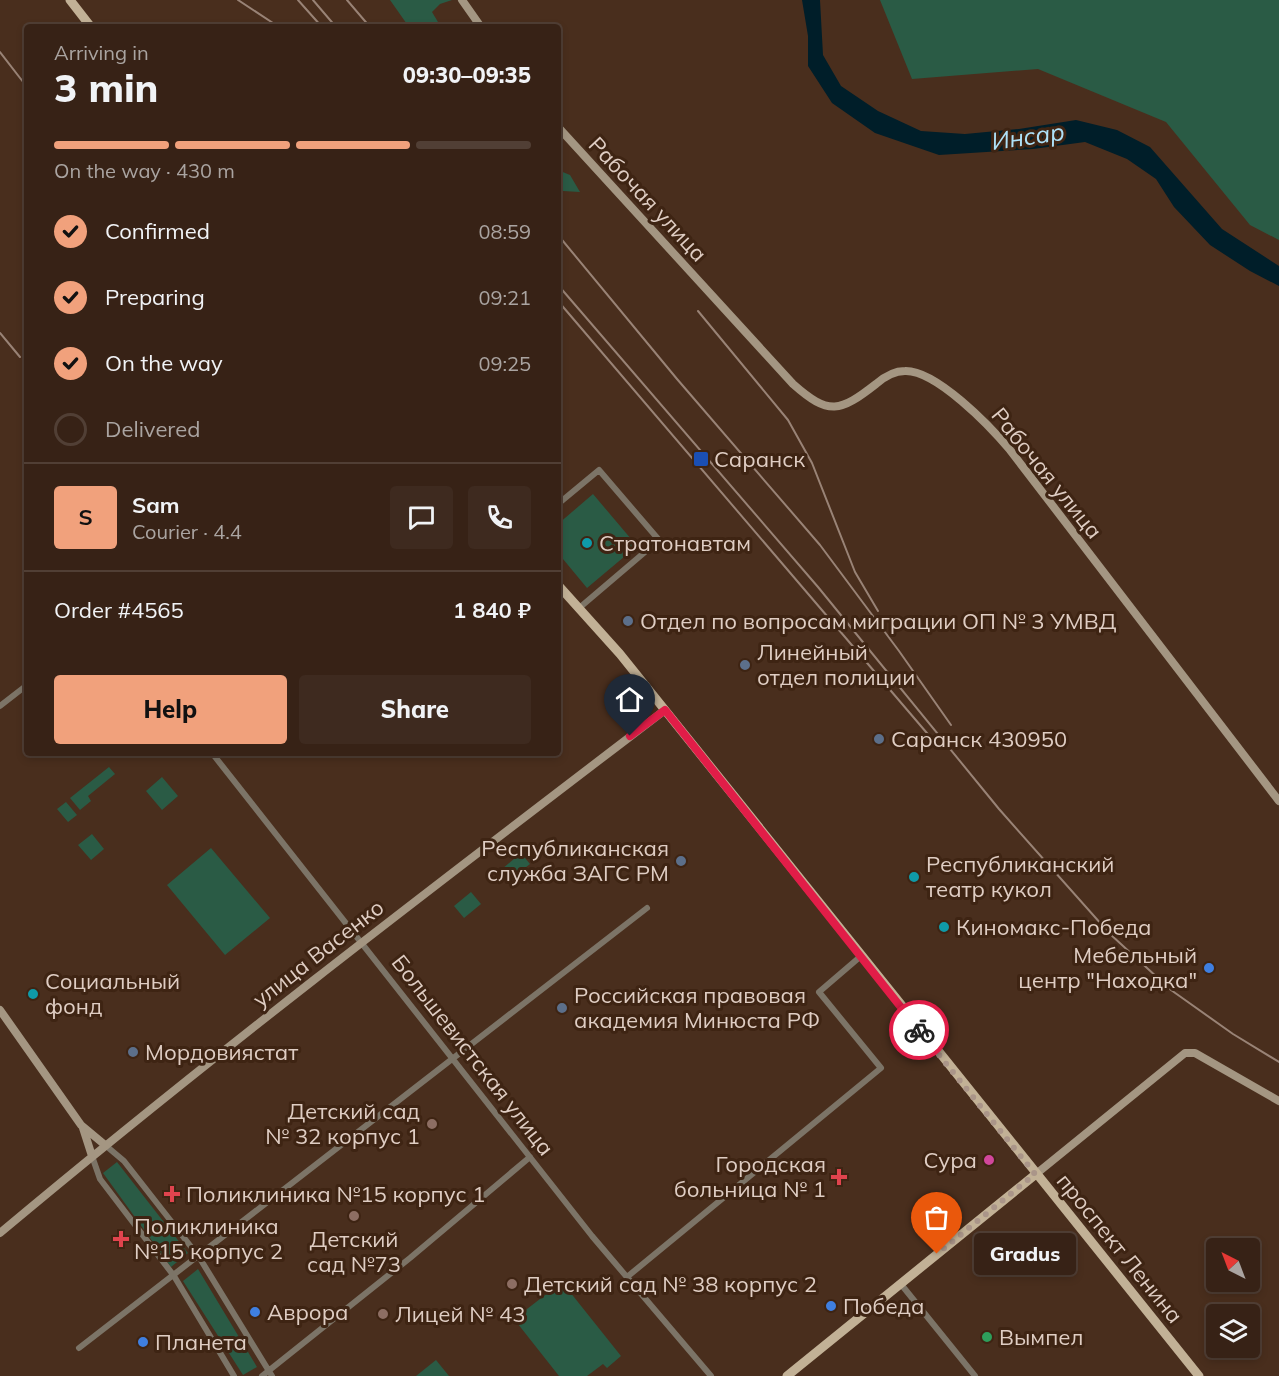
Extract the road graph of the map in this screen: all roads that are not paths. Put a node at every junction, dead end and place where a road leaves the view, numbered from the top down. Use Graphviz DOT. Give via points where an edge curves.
graph roads {
  1 [pos="70,0"];
  2 [pos="462,0"];
  3 [pos="90,24"];
  4 [pos="479,24"];
  5 [pos="561,131"];
  6 [pos="561,502"];
  7 [pos="561,589"];
  8 [pos="578,609"];
  9 [pos="24,687"];
  10 [pos="0,706"];
  11 [pos="665,710"];
  12 [pos="214,756"];
  13 [pos="1279,801"];
  14 [pos="647,908"];
  15 [pos="361,942"];
  16 [pos="861,956"];
  17 [pos="0,1010"];
  18 [pos="453,1059"];
  19 [pos="1279,1101"];
  20 [pos="81,1125"];
  21 [pos="105,1145"];
  22 [pos="92,1156"];
  23 [pos="530,1157"];
  24 [pos="1035,1174"];
  25 [pos="0,1233"];
  26 [pos="199,1257"];
  27 [pos="174,1276"];
  28 [pos="627,1277"];
  29 [pos="900,1283"];
  30 [pos="79,1348"];
  31 [pos="270,1374"];
  32 [pos="234,1376"];
  33 [pos="262,1376"];
  34 [pos="711,1376"];
  35 [pos="787,1376"];
  36 [pos="975,1376"];
  37 [pos="1199,1376"];
  1 -- 3 [label="main road"];
  2 -- 4 [label="street"];
  5 -- 13 [label="street, Рабочая улица" via="793,384 816,402 835,407 848,405 885,377 902,370 920,373 971,409 1010,450"];
  6 -- 8 [label="street" via="599,470 659,540"];
  7 -- 8 [label="main road, проспект Ленина"];
  8 -- 11 [label="main road, проспект Ленина"];
  9 -- 10 [label="street"];
  11 -- 15 [label="street, улица Васенко"];
  11 -- 16 [label="main road, проспект Ленина"];
  12 -- 15 [label="street, Большевистская улица"];
  14 -- 18 [label="street"];
  15 -- 18 [label="street, Большевистская улица"];
  15 -- 21 [label="street, улица Васенко"];
  16 -- 24 [label="main road, проспект Ленина"];
  16 -- 28 [label="street" via="819,992 881,1068"];
  17 -- 20 [label="street"];
  18 -- 23 [label="street, Большевистская улица"];
  18 -- 26 [label="street"];
  19 -- 24 [label="street" via="1195,1053 1185,1053"];
  20 -- 21 [label="street"];
  20 -- 22 [label="street"];
  21 -- 22 [label="street, улица Васенко"];
  21 -- 26 [label="street" via="124,1161"];
  22 -- 25 [label="street, улица Васенко"];
  22 -- 27 [label="street" via="100,1179"];
  23 -- 28 [label="street, Большевистская улица"];
  23 -- 31 [label="street"];
  24 -- 29 [label="main road"];
  24 -- 37 [label="main road, проспект Ленина"];
  26 -- 27 [label="street"];
  26 -- 31 [label="street"];
  27 -- 30 [label="street"];
  27 -- 32 [label="street"];
  28 -- 34 [label="street, Большевистская улица"];
  29 -- 35 [label="main road"];
  29 -- 36 [label="street"];
  31 -- 33 [label="street"];
}
